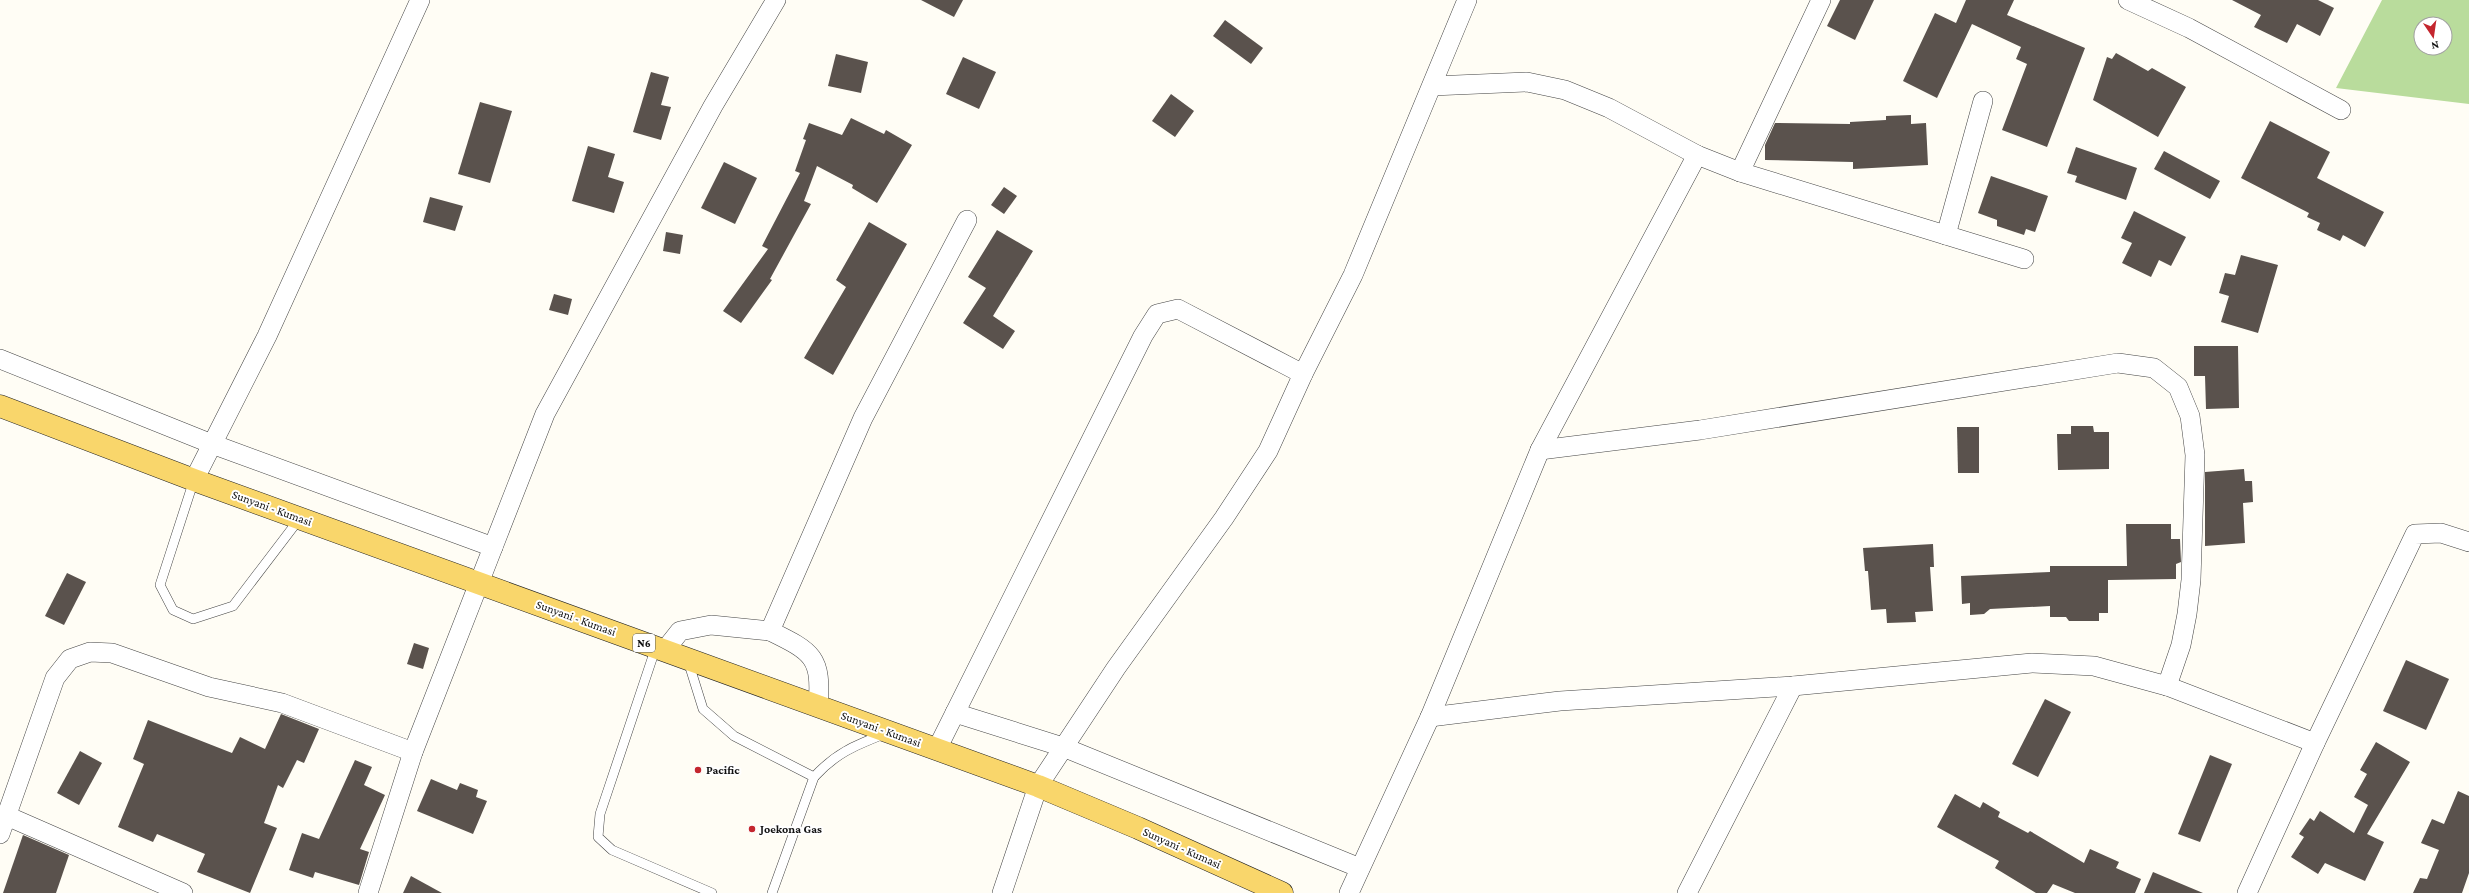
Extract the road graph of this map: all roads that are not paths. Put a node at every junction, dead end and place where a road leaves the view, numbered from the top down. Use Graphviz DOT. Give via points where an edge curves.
graph roads {
  1 [pos="420,0"];
  2 [pos="776,0"];
  3 [pos="1467,0"];
  4 [pos="1821,0"];
  5 [pos="2128,0"];
  6 [pos="1432,86"];
  7 [pos="1983,101"];
  8 [pos="2341,110"];
  9 [pos="1697,155"];
  10 [pos="1740,172"];
  11 [pos="967,220"];
  12 [pos="1946,235"];
  13 [pos="2024,259"];
  14 [pos="0,359"];
  15 [pos="1303,374"];
  16 [pos="0,406"];
  17 [pos="212,444"];
  18 [pos="1540,450"];
  19 [pos="194,480"];
  20 [pos="300,518"];
  21 [pos="2469,542"];
  22 [pos="493,547"];
  23 [pos="480,583"];
  24 [pos="770,632"];
  25 [pos="661,649"];
  26 [pos="686,657"];
  27 [pos="1793,686"];
  28 [pos="2168,686"];
  29 [pos="818,706"];
  30 [pos="955,713"];
  31 [pos="1430,716"];
  32 [pos="889,732"];
  33 [pos="2315,743"];
  34 [pos="1063,747"];
  35 [pos="937,749"];
  36 [pos="413,752"];
  37 [pos="814,777"];
  38 [pos="1038,786"];
  39 [pos="7,816"];
  40 [pos="0,834"];
  41 [pos="1360,868"];
  42 [pos="1278,892"];
  43 [pos="183,893"];
  44 [pos="368,893"];
  45 [pos="712,893"];
  46 [pos="772,893"];
  47 [pos="1002,893"];
  48 [pos="1349,893"];
  49 [pos="1688,893"];
  50 [pos="2247,893"];
  1 -- 17 [label="street" via="267,336"];
  2 -- 22 [label="street" via="713,106 545,414"];
  3 -- 6 [label="street"];
  4 -- 10 [label="street"];
  5 -- 8 [label="street" via="2189,28"];
  6 -- 9 [label="street" via="1526,82 1565,90 1609,108"];
  6 -- 15 [label="street" via="1353,275"];
  7 -- 12 [label="street"];
  9 -- 10 [label="street"];
  9 -- 18 [label="street"];
  10 -- 12 [label="street"];
  11 -- 24 [label="street" via="863,418"];
  12 -- 13 [label="street"];
  14 -- 17 [label="street"];
  15 -- 30 [label="street" via="1178,309 1158,314 1143,336"];
  15 -- 34 [label="street" via="1268,450 1224,518 1116,668"];
  16 -- 19 [label="main road, Sunyani - Kumasi / N6"];
  17 -- 19 [label="street"];
  17 -- 22 [label="street"];
  18 -- 28 [label="street" via="1707,429 2118,363 2154,368 2178,387 2190,416 2195,455 2188,614"];
  18 -- 31 [label="street"];
  19 -- 20 [label="main road, Sunyani - Kumasi / N6"];
  19 -- 20 [label="lane" via="160,585 172,610 193,619 232,606"];
  20 -- 23 [label="main road, Sunyani - Kumasi / N6"];
  21 -- 33 [label="street" via="2441,533 2415,534"];
  22 -- 23 [label="street"];
  23 -- 25 [label="main road, Sunyani - Kumasi / N6"];
  23 -- 36 [label="street"];
  24 -- 25 [label="street" via="711,625 680,631"];
  24 -- 29 [label="street" via="809,654 817,666 820,681"];
  25 -- 26 [label="main road, Sunyani - Kumasi / N6"];
  25 -- 45 [label="lane" via="600,814 598,837 612,850"];
  26 -- 29 [label="main road, Sunyani - Kumasi / N6"];
  26 -- 37 [label="lane" via="704,709 734,736"];
  27 -- 28 [label="street" via="2032,663 2094,666"];
  27 -- 31 [label="street" via="1560,701"];
  27 -- 49 [label="street"];
  28 -- 33 [label="street"];
  29 -- 32 [label="main road, Sunyani - Kumasi / N6"];
  30 -- 34 [label="street"];
  30 -- 35 [label="street"];
  31 -- 41 [label="street"];
  32 -- 35 [label="main road, Sunyani - Kumasi / N6"];
  32 -- 37 [label="lane" via="846,750 828,761"];
  33 -- 50 [label="street"];
  34 -- 38 [label="street"];
  34 -- 41 [label="street"];
  35 -- 38 [label="main road, Sunyani - Kumasi / N6"];
  36 -- 39 [label="street" via="282,703 209,687 112,653 90,652 70,659 55,678"];
  36 -- 44 [label="street"];
  37 -- 46 [label="lane"];
  38 -- 42 [label="main road, Sunyani - Kumasi / N6"];
  38 -- 47 [label="street"];
  39 -- 40 [label="street"];
  39 -- 43 [label="street"];
  41 -- 48 [label="street"];
}
